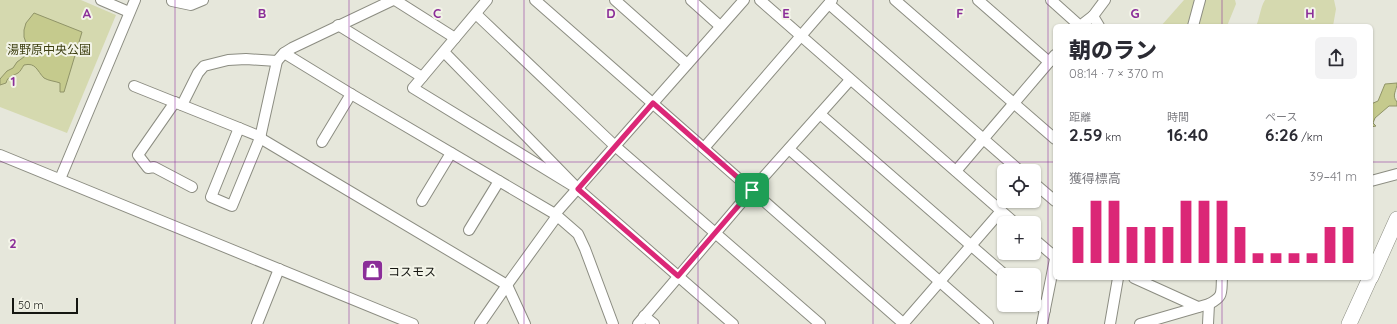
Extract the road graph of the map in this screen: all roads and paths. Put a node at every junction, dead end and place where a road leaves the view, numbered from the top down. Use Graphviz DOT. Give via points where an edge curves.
graph roads {
  1 [pos="101,0"];
  2 [pos="134,0"];
  3 [pos="171,0"];
  4 [pos="203,0"];
  5 [pos="394,0"];
  6 [pos="487,0"];
  7 [pos="535,0"];
  8 [pos="615,0"];
  9 [pos="691,0"];
  10 [pos="744,0"];
  11 [pos="760,0"];
  12 [pos="895,0"];
  13 [pos="978,0"];
  14 [pos="1051,0"];
  15 [pos="1105,0"];
  16 [pos="1200,0"];
  17 [pos="830,2"];
  18 [pos="129,12"];
  19 [pos="476,14"];
  20 [pos="1093,16"];
  21 [pos="1079,24"];
  22 [pos="1083,24"];
  23 [pos="1098,24"];
  24 [pos="1194,24"];
  25 [pos="338,25"];
  26 [pos="720,26"];
  27 [pos="800,36"];
  28 [pos="455,38"];
  29 [pos="444,52"];
  30 [pos="284,53"];
  31 [pos="1052,59"];
  32 [pos="277,61"];
  33 [pos="687,64"];
  34 [pos="422,77"];
  35 [pos="850,80"];
  36 [pos="134,86"];
  37 [pos="351,94"];
  38 [pos="653,103"];
  39 [pos="178,104"];
  40 [pos="1014,104"];
  41 [pos="820,114"];
  42 [pos="239,128"];
  43 [pos="1053,137"];
  44 [pos="260,138"];
  45 [pos="983,139"];
  46 [pos="322,142"];
  47 [pos="615,146"];
  48 [pos="704,148"];
  49 [pos="788,149"];
  50 [pos="451,153"];
  51 [pos="0,155"];
  52 [pos="1012,164"];
  53 [pos="956,171"];
  54 [pos="1397,174"];
  55 [pos="60,179"];
  56 [pos="1373,180"];
  57 [pos="499,181"];
  58 [pos="192,187"];
  59 [pos="578,189"];
  60 [pos="1041,189"];
  61 [pos="752,190"];
  62 [pos="1053,199"];
  63 [pos="422,201"];
  64 [pos="1001,211"];
  65 [pos="556,215"];
  66 [pos="1007,216"];
  67 [pos="1397,219"];
  68 [pos="469,230"];
  69 [pos="715,233"];
  70 [pos="1041,245"];
  71 [pos="971,246"];
  72 [pos="1053,256"];
  73 [pos="997,268"];
  74 [pos="1053,268"];
  75 [pos="279,269"];
  76 [pos="1373,273"];
  77 [pos="678,276"];
  78 [pos="1118,280"];
  79 [pos="1138,280"];
  80 [pos="1222,280"];
  81 [pos="1370,280"];
  82 [pos="940,281"];
  83 [pos="506,285"];
  84 [pos="1210,304"];
  85 [pos="1041,306"];
  86 [pos="1198,307"];
  87 [pos="1045,310"];
  88 [pos="644,316"];
  89 [pos="257,324"];
  90 [pos="413,324"];
  91 [pos="480,324"];
  92 [pos="525,324"];
  93 [pos="613,324"];
  94 [pos="638,324"];
  95 [pos="654,324"];
  96 [pos="733,324"];
  97 [pos="820,324"];
  98 [pos="903,324"];
  99 [pos="988,324"];
  100 [pos="1042,324"];
  101 [pos="1110,324"];
  102 [pos="1140,324"];
  103 [pos="1208,324"];
  104 [pos="1349,324"];
  1 -- 18 [label="street"];
  2 -- 18 [label="street"];
  3 -- 4 [label="street" via="191,5"];
  5 -- 25 [label="street"];
  5 -- 28 [label="street"];
  6 -- 19 [label="street"];
  7 -- 38 [label="street"];
  8 -- 33 [label="street"];
  9 -- 26 [label="street"];
  10 -- 26 [label="street"];
  11 -- 27 [label="street"];
  12 -- 40 [label="street"];
  13 -- 31 [label="street"];
  14 -- 21 [label="street"];
  15 -- 20 [label="street"];
  16 -- 24 [label="street"];
  17 -- 27 [label="street"];
  17 -- 45 [label="street"];
  18 -- 55 [label="street"];
  19 -- 28 [label="street"];
  19 -- 47 [label="street"];
  20 -- 22 [label="street"];
  20 -- 23 [label="street"];
  25 -- 30 [label="street"];
  25 -- 34 [label="street"];
  26 -- 33 [label="street"];
  27 -- 35 [label="street"];
  27 -- 48 [label="street"];
  28 -- 29 [label="street"];
  29 -- 34 [label="street"];
  29 -- 59 [label="street"];
  30 -- 32 [label="street"];
  30 -- 37 [label="street"];
  31 -- 40 [label="street"];
  32 -- 39 [label="street" via="228,60 204,66"];
  32 -- 44 [label="street"];
  33 -- 38 [label="street"];
  34 -- 59 [label="street" via="413,88"];
  35 -- 41 [label="street"];
  35 -- 53 [label="street"];
  36 -- 39 [label="street"];
  37 -- 46 [label="street"];
  37 -- 50 [label="street"];
  38 -- 47 [label="street"];
  38 -- 48 [label="street"];
  39 -- 42 [label="street"];
  39 -- 58 [label="street" via="138,155 148,168 154,167"];
  40 -- 43 [label="street"];
  40 -- 45 [label="street"];
  41 -- 49 [label="street"];
  41 -- 71 [label="street"];
  42 -- 44 [label="street"];
  42 -- 44 [label="street" via="211,197 232,206"];
  44 -- 83 [label="street"];
  45 -- 52 [label="street"];
  45 -- 53 [label="street"];
  47 -- 59 [label="street"];
  47 -- 69 [label="street"];
  48 -- 61 [label="street"];
  49 -- 61 [label="street"];
  49 -- 82 [label="street"];
  50 -- 57 [label="street"];
  50 -- 63 [label="street"];
  51 -- 55 [label="street"];
  53 -- 64 [label="street"];
  54 -- 56 [label="street"];
  55 -- 75 [label="street"];
  57 -- 65 [label="street"];
  57 -- 68 [label="street"];
  59 -- 65 [label="street"];
  59 -- 77 [label="street"];
  60 -- 62 [label="street"];
  61 -- 69 [label="street"];
  61 -- 98 [label="street"];
  64 -- 66 [label="street"];
  64 -- 71 [label="street"];
  65 -- 83 [label="street"];
  65 -- 93 [label="street" via="578,234"];
  67 -- 76 [label="highway"];
  69 -- 77 [label="street"];
  69 -- 97 [label="street"];
  70 -- 72 [label="street"];
  71 -- 73 [label="street"];
  71 -- 82 [label="street"];
  74 -- 87 [label="street"];
  75 -- 89 [label="street"];
  75 -- 90 [label="street"];
  77 -- 88 [label="street"];
  77 -- 96 [label="street"];
  78 -- 101 [label="street"];
  79 -- 86 [label="street"];
  80 -- 84 [label="street" via="1221,295"];
  81 -- 104 [label="highway"];
  82 -- 98 [label="street"];
  82 -- 99 [label="street"];
  83 -- 91 [label="street"];
  83 -- 92 [label="street"];
  84 -- 86 [label="street"];
  84 -- 103 [label="street"];
  85 -- 87 [label="street"];
  86 -- 102 [label="street"];
  87 -- 100 [label="street"];
  88 -- 94 [label="street"];
  88 -- 95 [label="street"];
}
